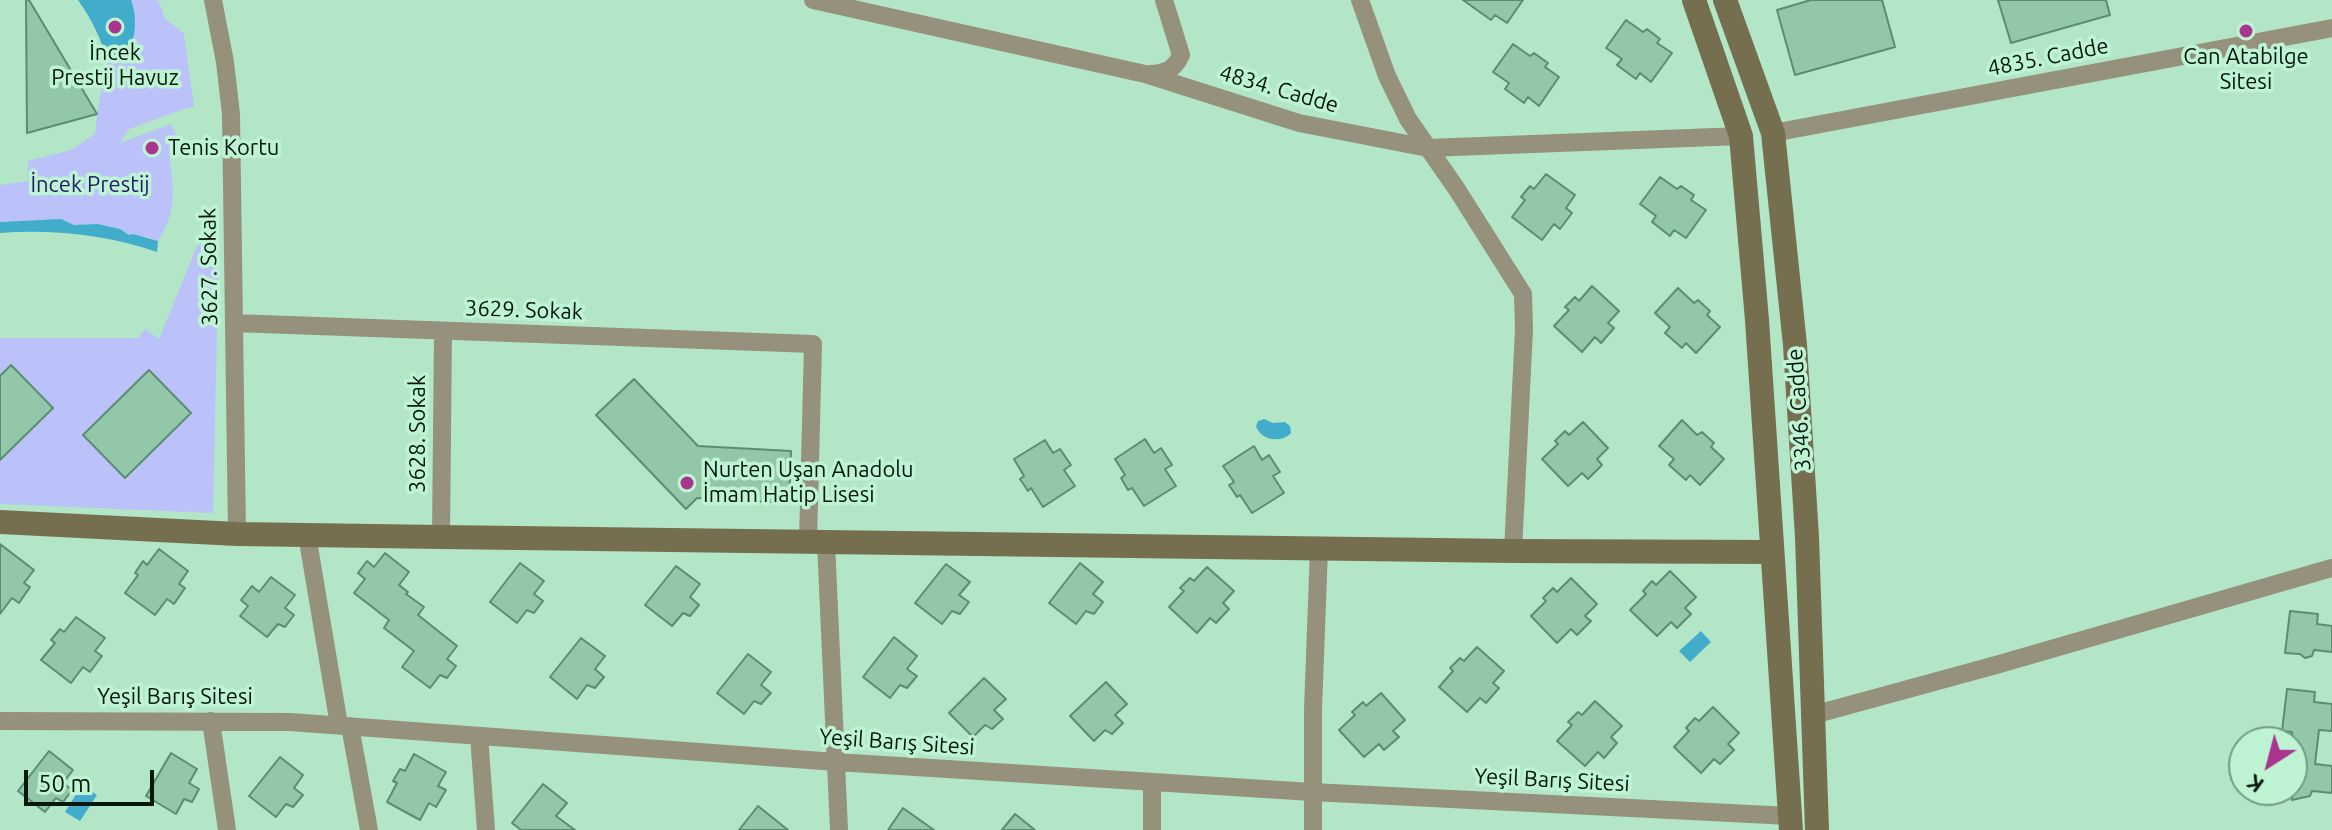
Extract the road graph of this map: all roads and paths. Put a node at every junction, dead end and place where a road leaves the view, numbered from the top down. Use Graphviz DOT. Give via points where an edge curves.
graph roads {
  1 [pos="213,0"];
  2 [pos="813,0"];
  3 [pos="1164,0"];
  4 [pos="1360,0"];
  5 [pos="1694,0"];
  6 [pos="1725,0"];
  7 [pos="2332,28"];
  8 [pos="1145,74"];
  9 [pos="1773,133"];
  10 [pos="1741,136"];
  11 [pos="1428,148"];
  12 [pos="234,323"];
  13 [pos="443,331"];
  14 [pos="0,522"];
  15 [pos="237,534"];
  16 [pos="307,535"];
  17 [pos="441,537"];
  18 [pos="817,542"];
  19 [pos="1319,549"];
  20 [pos="1513,551"];
  21 [pos="1772,552"];
  22 [pos="2332,568"];
  23 [pos="1813,715"];
  24 [pos="0,721"];
  25 [pos="211,721"];
  26 [pos="344,726"];
  27 [pos="479,736"];
  28 [pos="836,762"];
  29 [pos="1152,782"];
  30 [pos="1312,792"];
  31 [pos="1817,822"];
  32 [pos="1790,823"];
  33 [pos="227,830"];
  34 [pos="369,830"];
  35 [pos="486,830"];
  36 [pos="839,830"];
  37 [pos="1152,830"];
  38 [pos="1313,830"];
  1 -- 12 [label="street, 3627. Sokak" via="231,114"];
  2 -- 8 [label="street, 4834. Cadde"];
  3 -- 8 [label="street" via="1181,55 1165,73"];
  4 -- 11 [label="street" via="1387,76"];
  5 -- 10 [label="street, 3346. Cadde"];
  6 -- 9 [label="street, 3346. Cadde"];
  7 -- 9 [label="street, 4835. Cadde"];
  8 -- 11 [label="street, 4834. Cadde" via="1299,123"];
  9 -- 10 [label="street"];
  9 -- 23 [label="street, 3346. Cadde" via="1795,345"];
  10 -- 11 [label="street, 4834. Cadde"];
  10 -- 21 [label="street, 3346. Cadde"];
  11 -- 20 [label="street" via="1523,294"];
  12 -- 13 [label="street, 3629. Sokak"];
  12 -- 15 [label="street, 3627. Sokak"];
  13 -- 17 [label="street, 3628. Sokak"];
  13 -- 18 [label="street, 3629. Sokak" via="813,344"];
  14 -- 15 [label="street"];
  15 -- 16 [label="street"];
  16 -- 17 [label="street"];
  16 -- 26 [label="street"];
  17 -- 18 [label="street"];
  18 -- 19 [label="street"];
  18 -- 28 [label="street"];
  19 -- 20 [label="street"];
  19 -- 30 [label="street"];
  20 -- 21 [label="street"];
  21 -- 32 [label="street, 3346. Cadde"];
  22 -- 23 [label="street"];
  23 -- 31 [label="street, 3346. Cadde"];
  24 -- 25 [label="street, Yeşil Barış Sitesi"];
  25 -- 26 [label="street, Yeşil Barış Sitesi"];
  25 -- 33 [label="street"];
  26 -- 27 [label="street, Yeşil Barış Sitesi"];
  26 -- 34 [label="street"];
  27 -- 28 [label="street, Yeşil Barış Sitesi"];
  27 -- 35 [label="street"];
  28 -- 29 [label="street, Yeşil Barış Sitesi"];
  28 -- 36 [label="street"];
  29 -- 30 [label="street, Yeşil Barış Sitesi"];
  29 -- 37 [label="street"];
  30 -- 32 [label="street, Yeşil Barış Sitesi"];
  30 -- 38 [label="street"];
  31 -- 32 [label="street"];
}
